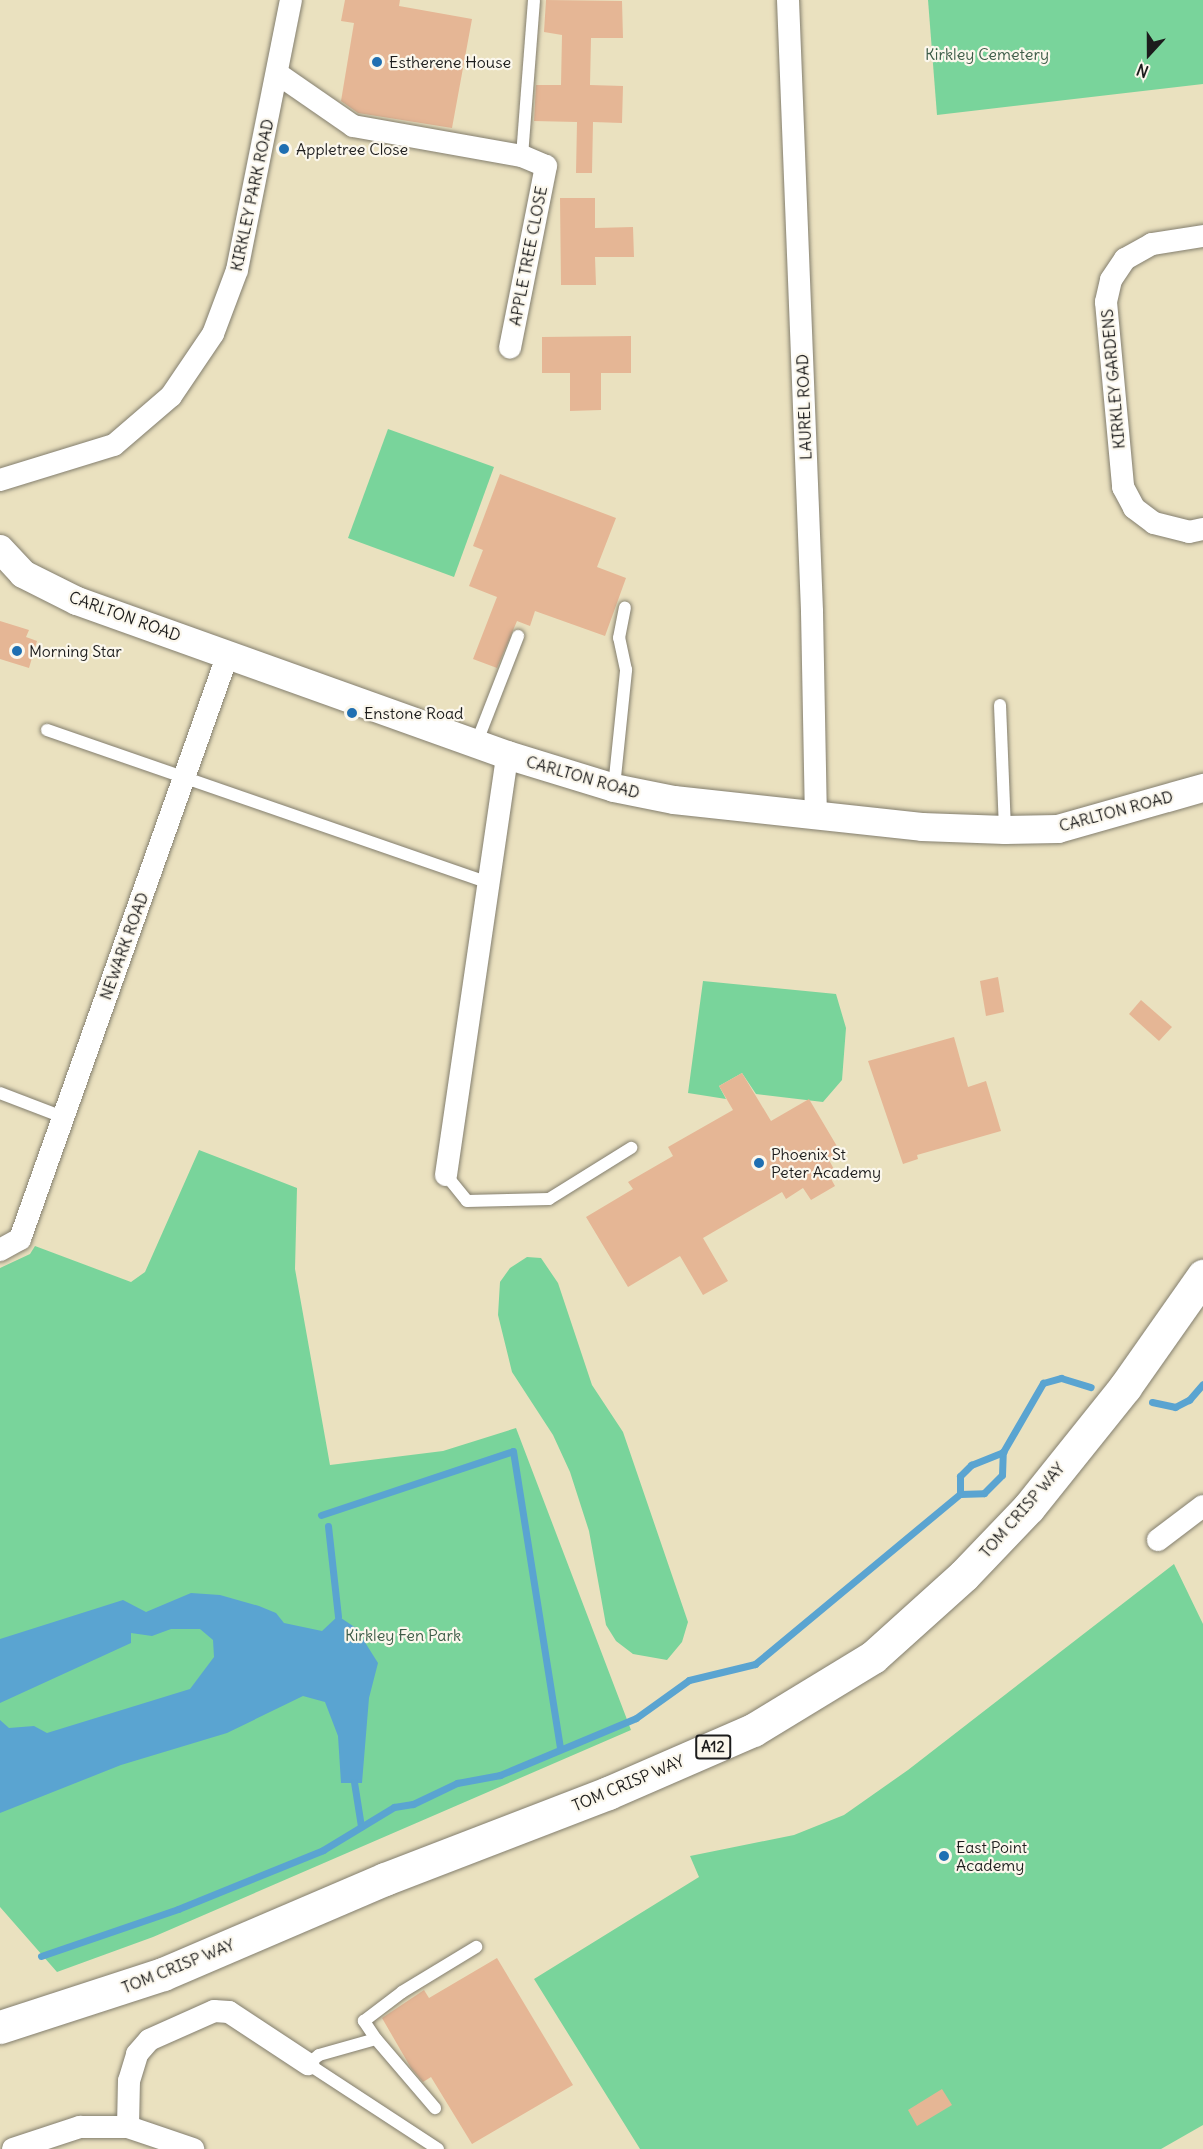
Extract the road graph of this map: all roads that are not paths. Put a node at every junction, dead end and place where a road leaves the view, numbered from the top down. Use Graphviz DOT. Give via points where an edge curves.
graph roads {
  1 [pos="291,0"];
  2 [pos="534,0"];
  3 [pos="788,0"];
  4 [pos="278,74"];
  5 [pos="522,156"];
  6 [pos="1203,236"];
  7 [pos="510,347"];
  8 [pos="0,480"];
  9 [pos="1203,530"];
  10 [pos="0,549"];
  11 [pos="625,608"];
  12 [pos="518,636"];
  13 [pos="228,654"];
  14 [pos="1000,705"];
  15 [pos="47,730"];
  16 [pos="476,744"];
  17 [pos="507,755"];
  18 [pos="184,778"];
  19 [pos="614,788"];
  20 [pos="1203,788"];
  21 [pos="816,815"];
  22 [pos="1005,830"];
  23 [pos="487,882"];
  24 [pos="0,1093"];
  25 [pos="63,1117"];
  26 [pos="631,1148"];
  27 [pos="446,1175"];
  28 [pos="0,1250"];
  29 [pos="1203,1276"];
  30 [pos="1203,1506"];
  31 [pos="1158,1540"];
  32 [pos="476,1947"];
  33 [pos="0,2027"];
  34 [pos="376,2038"];
  35 [pos="308,2064"];
  36 [pos="435,2108"];
  37 [pos="128,2127"];
  38 [pos="13,2149"];
  39 [pos="193,2149"];
  40 [pos="438,2149"];
  1 -- 4 [label="street, KIRKLEY PARK ROAD"];
  2 -- 5 [label="lane"];
  3 -- 21 [label="street, LAUREL ROAD"];
  4 -- 5 [label="street, APPLE TREE CLOSE" via="353,126"];
  4 -- 8 [label="street, KIRKLEY PARK ROAD" via="237,270 213,334 171,396 114,445"];
  5 -- 7 [label="street, APPLE TREE CLOSE" via="546,166"];
  6 -- 9 [label="street, KIRKLEY GARDENS" via="1152,244 1125,259 1111,280 1106,302 1123,488 1134,508 1154,523 1189,532"];
  10 -- 13 [label="street, CARLTON ROAD" via="23,574 76,601"];
  11 -- 19 [label="lane" via="619,638 626,670"];
  12 -- 16 [label="lane"];
  13 -- 16 [label="street, CARLTON ROAD"];
  13 -- 18 [label="street, NEWARK ROAD"];
  14 -- 22 [label="lane"];
  15 -- 18 [label="lane"];
  16 -- 17 [label="street, CARLTON ROAD"];
  17 -- 19 [label="street, CARLTON ROAD"];
  17 -- 23 [label="street"];
  18 -- 23 [label="lane"];
  18 -- 25 [label="street, NEWARK ROAD"];
  19 -- 21 [label="street, CARLTON ROAD" via="674,800"];
  20 -- 22 [label="street, CARLTON ROAD" via="1058,829"];
  21 -- 22 [label="street, CARLTON ROAD" via="922,827"];
  23 -- 27 [label="street"];
  24 -- 25 [label="lane"];
  25 -- 28 [label="street, NEWARK ROAD" via="20,1239"];
  26 -- 27 [label="lane" via="549,1199 467,1201"];
  29 -- 33 [label="highway, TOM CRISP WAY / A12" via="1125,1387 1029,1508 964,1575 873,1657 753,1730 608,1793 385,1879 163,1974"];
  30 -- 31 [label="street"];
  32 -- 34 [label="lane" via="402,1992 364,2021"];
  34 -- 35 [label="lane" via="319,2055"];
  34 -- 36 [label="lane"];
  35 -- 37 [label="street" via="230,2012 214,2011 149,2040 136,2054 129,2081"];
  35 -- 40 [label="lane"];
  37 -- 38 [label="street" via="80,2127"];
  37 -- 39 [label="street"];
}
